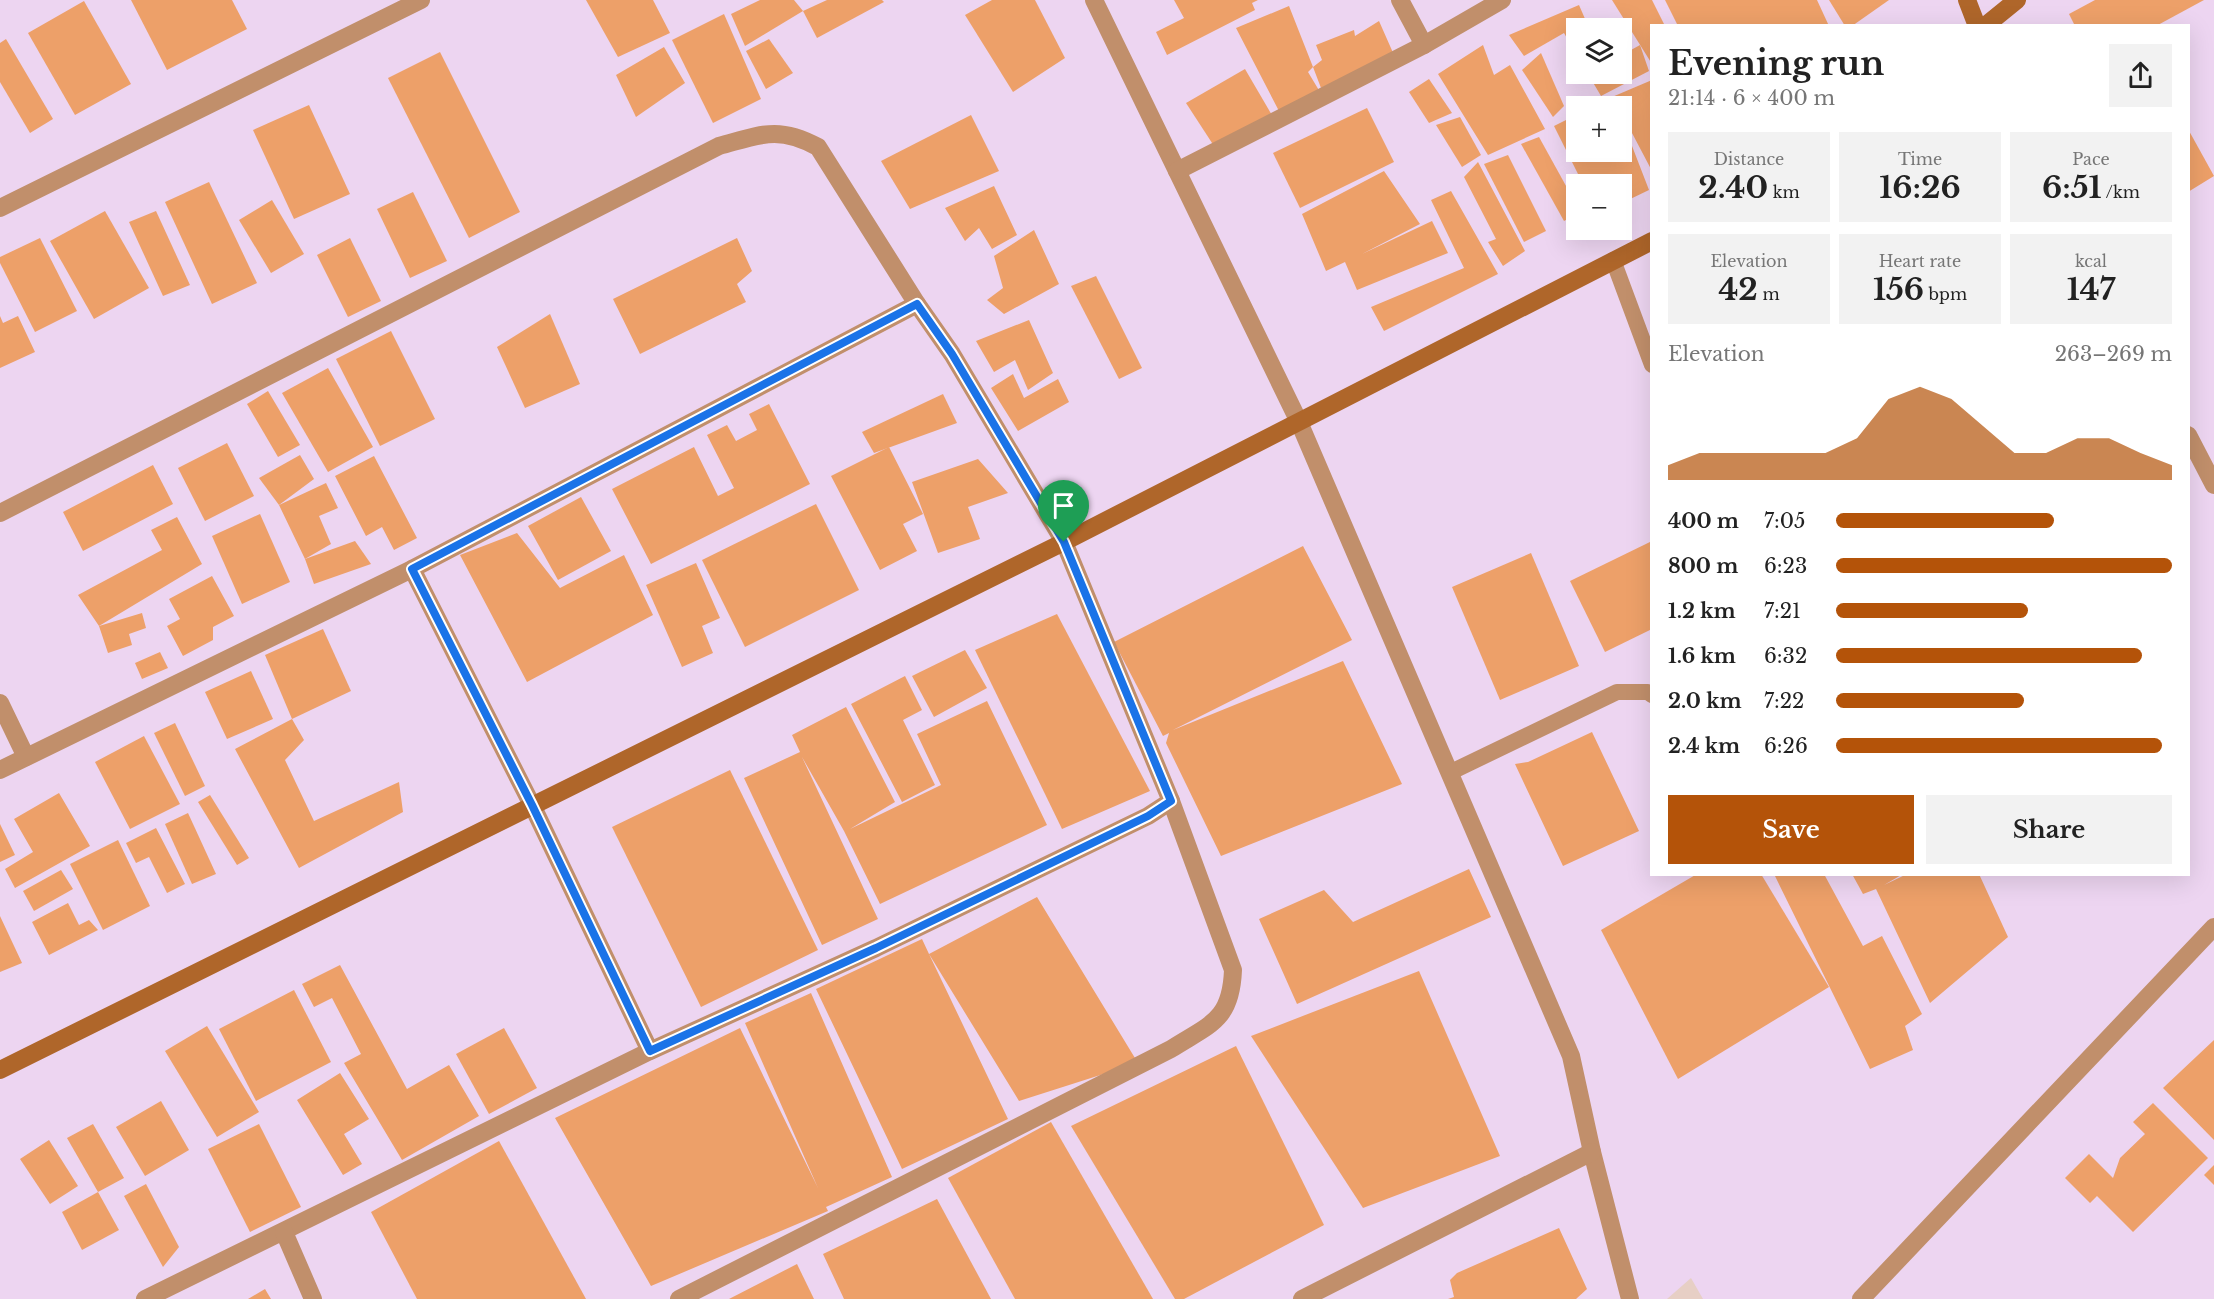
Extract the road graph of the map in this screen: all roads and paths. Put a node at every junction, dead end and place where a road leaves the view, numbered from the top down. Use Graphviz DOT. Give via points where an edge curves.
graph roads {
  1 [pos="421,0"];
  2 [pos="1094,0"];
  3 [pos="1400,0"];
  4 [pos="1502,0"];
  5 [pos="1966,0"];
  6 [pos="2017,0"];
  7 [pos="1976,24"];
  8 [pos="1987,24"];
  9 [pos="1424,45"];
  10 [pos="1177,171"];
  11 [pos="0,208"];
  12 [pos="1650,242"];
  13 [pos="1612,260"];
  14 [pos="917,304"];
  15 [pos="1650,361"];
  16 [pos="1299,422"];
  17 [pos="2190,439"];
  18 [pos="2214,485"];
  19 [pos="0,513"];
  20 [pos="1064,542"];
  21 [pos="412,569"];
  22 [pos="1650,694"];
  23 [pos="0,703"];
  24 [pos="26,757"];
  25 [pos="0,770"];
  26 [pos="1451,772"];
  27 [pos="1171,801"];
  28 [pos="532,805"];
  29 [pos="2214,927"];
  30 [pos="650,1051"];
  31 [pos="0,1071"];
  32 [pos="1592,1152"];
  33 [pos="284,1232"];
  34 [pos="1628,1298"];
  35 [pos="146,1299"];
  36 [pos="313,1299"];
  37 [pos="680,1299"];
  38 [pos="1302,1299"];
  39 [pos="1861,1299"];
  1 -- 11 [label="street"];
  2 -- 10 [label="street"];
  3 -- 9 [label="street"];
  4 -- 9 [label="street"];
  5 -- 7 [label="main road"];
  6 -- 8 [label="main road"];
  9 -- 10 [label="street"];
  10 -- 16 [label="street"];
  12 -- 13 [label="main road"];
  13 -- 15 [label="lane"];
  13 -- 16 [label="main road"];
  14 -- 19 [label="street" via="818,147 797,136 769,133 719,146"];
  14 -- 20 [label="street" via="952,354"];
  14 -- 21 [label="street"];
  16 -- 20 [label="main road"];
  16 -- 26 [label="street"];
  17 -- 18 [label="street"];
  20 -- 27 [label="street"];
  20 -- 28 [label="main road"];
  21 -- 24 [label="street"];
  21 -- 28 [label="street"];
  22 -- 26 [label="lane" via="1617,692"];
  23 -- 24 [label="street"];
  24 -- 25 [label="street"];
  26 -- 32 [label="street" via="1571,1056"];
  27 -- 30 [label="street" via="1148,816 876,948"];
  27 -- 37 [label="street" via="1233,970 1232,993 1225,1011 1171,1050"];
  28 -- 30 [label="street"];
  28 -- 31 [label="main road"];
  29 -- 39 [label="street"];
  30 -- 33 [label="street"];
  32 -- 34 [label="street"];
  32 -- 38 [label="street"];
  33 -- 35 [label="street"];
  33 -- 36 [label="street"];
}
